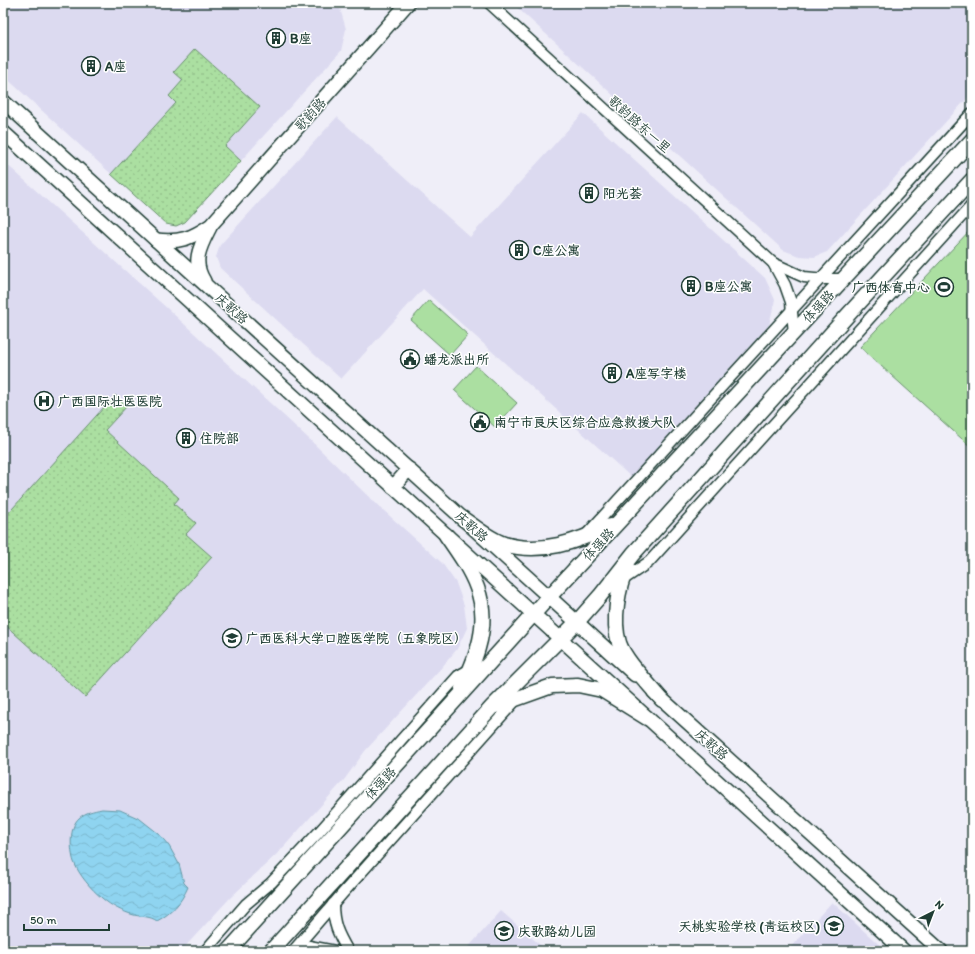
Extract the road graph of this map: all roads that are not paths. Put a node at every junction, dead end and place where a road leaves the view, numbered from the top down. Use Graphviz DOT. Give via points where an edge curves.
graph roads {
  1 [pos="408,3"];
  2 [pos="489,3"];
  3 [pos="3,100"];
  4 [pos="972,113"];
  5 [pos="3,132"];
  6 [pos="972,140"];
  7 [pos="969,186"];
  8 [pos="972,205"];
  9 [pos="211,225"];
  10 [pos="156,240"];
  11 [pos="773,263"];
  12 [pos="820,278"];
  13 [pos="844,279"];
  14 [pos="209,288"];
  15 [pos="792,310"];
  16 [pos="794,333"];
  17 [pos="409,469"];
  18 [pos="393,487"];
  19 [pos="462,518"];
  20 [pos="619,521"];
  21 [pos="446,535"];
  22 [pos="583,538"];
  23 [pos="633,554"];
  24 [pos="622,580"];
  25 [pos="600,596"];
  26 [pos="549,597"];
  27 [pos="533,614"];
  28 [pos="577,622"];
  29 [pos="560,639"];
  30 [pos="495,656"];
  31 [pos="470,669"];
  32 [pos="459,696"];
  33 [pos="518,698"];
  34 [pos="662,700"];
  35 [pos="492,708"];
  36 [pos="647,718"];
  37 [pos="333,904"];
  38 [pos="205,951"];
  39 [pos="228,951"];
  40 [pos="270,951"];
  41 [pos="293,951"];
  42 [pos="335,951"];
  43 [pos="348,951"];
  44 [pos="904,951"];
  45 [pos="941,951"];
  1 -- 9 [label="street, 歌韵路"];
  2 -- 11 [label="street, 歌韵路东一里"];
  3 -- 10 [label="street, 庆歌路"];
  4 -- 12 [label="street"];
  5 -- 18 [label="street, 庆歌路"];
  6 -- 13 [label="main road, 体强路"];
  7 -- 23 [label="main road" via="836,328"];
  8 -- 24 [label="street" via="649,562"];
  9 -- 10 [label="street, 歌韵路" via="186,239"];
  9 -- 14 [label="street, 歌韵路" via="198,259 200,274"];
  10 -- 14 [label="street, 庆歌路"];
  11 -- 12 [label="street, 歌韵路东一里" via="804,276"];
  11 -- 15 [label="street, 歌韵路东一里" via="785,284"];
  12 -- 13 [label="street, 歌韵路东一里"];
  12 -- 15 [label="street"];
  13 -- 16 [label="main road, 体强路"];
  14 -- 17 [label="street, 庆歌路"];
  15 -- 16 [label="street, 歌韵路东一里"];
  15 -- 22 [label="street"];
  16 -- 20 [label="main road, 体强路"];
  17 -- 18 [label="street"];
  17 -- 19 [label="street, 庆歌路"];
  18 -- 21 [label="street, 庆歌路"];
  19 -- 22 [label="main road" via="488,536 503,543 525,548 543,548"];
  19 -- 26 [label="street, 庆歌路"];
  20 -- 22 [label="main road"];
  20 -- 26 [label="main road, 体强路"];
  21 -- 27 [label="street, 庆歌路"];
  21 -- 31 [label="main road" via="468,566 482,605 480,640"];
  23 -- 24 [label="main road"];
  23 -- 25 [label="main road"];
  24 -- 25 [label="street"];
  24 -- 34 [label="main road" via="616,624 620,644 633,666"];
  25 -- 28 [label="main road"];
  26 -- 27 [label="main road, 体强路"];
  26 -- 28 [label="street, 庆歌路"];
  27 -- 29 [label="street, 庆歌路"];
  27 -- 30 [label="main road, 体强路"];
  28 -- 29 [label="main road"];
  28 -- 34 [label="street, 庆歌路"];
  29 -- 35 [label="main road"];
  29 -- 36 [label="street, 庆歌路"];
  30 -- 31 [label="street"];
  30 -- 32 [label="main road, 体强路"];
  31 -- 32 [label="main road"];
  31 -- 38 [label="street" via="458,676 319,832 271,883 246,904"];
  32 -- 39 [label="main road, 体强路"];
  33 -- 35 [label="main road"];
  33 -- 36 [label="main road" via="552,686 578,685 602,690"];
  33 -- 37 [label="street"];
  34 -- 45 [label="street, 庆歌路"];
  35 -- 40 [label="main road"];
  36 -- 44 [label="street, 庆歌路"];
  37 -- 41 [label="street"];
  37 -- 43 [label="street" via="333,918 339,937"];
  41 -- 42 [label="street" via="309,946"];
}
